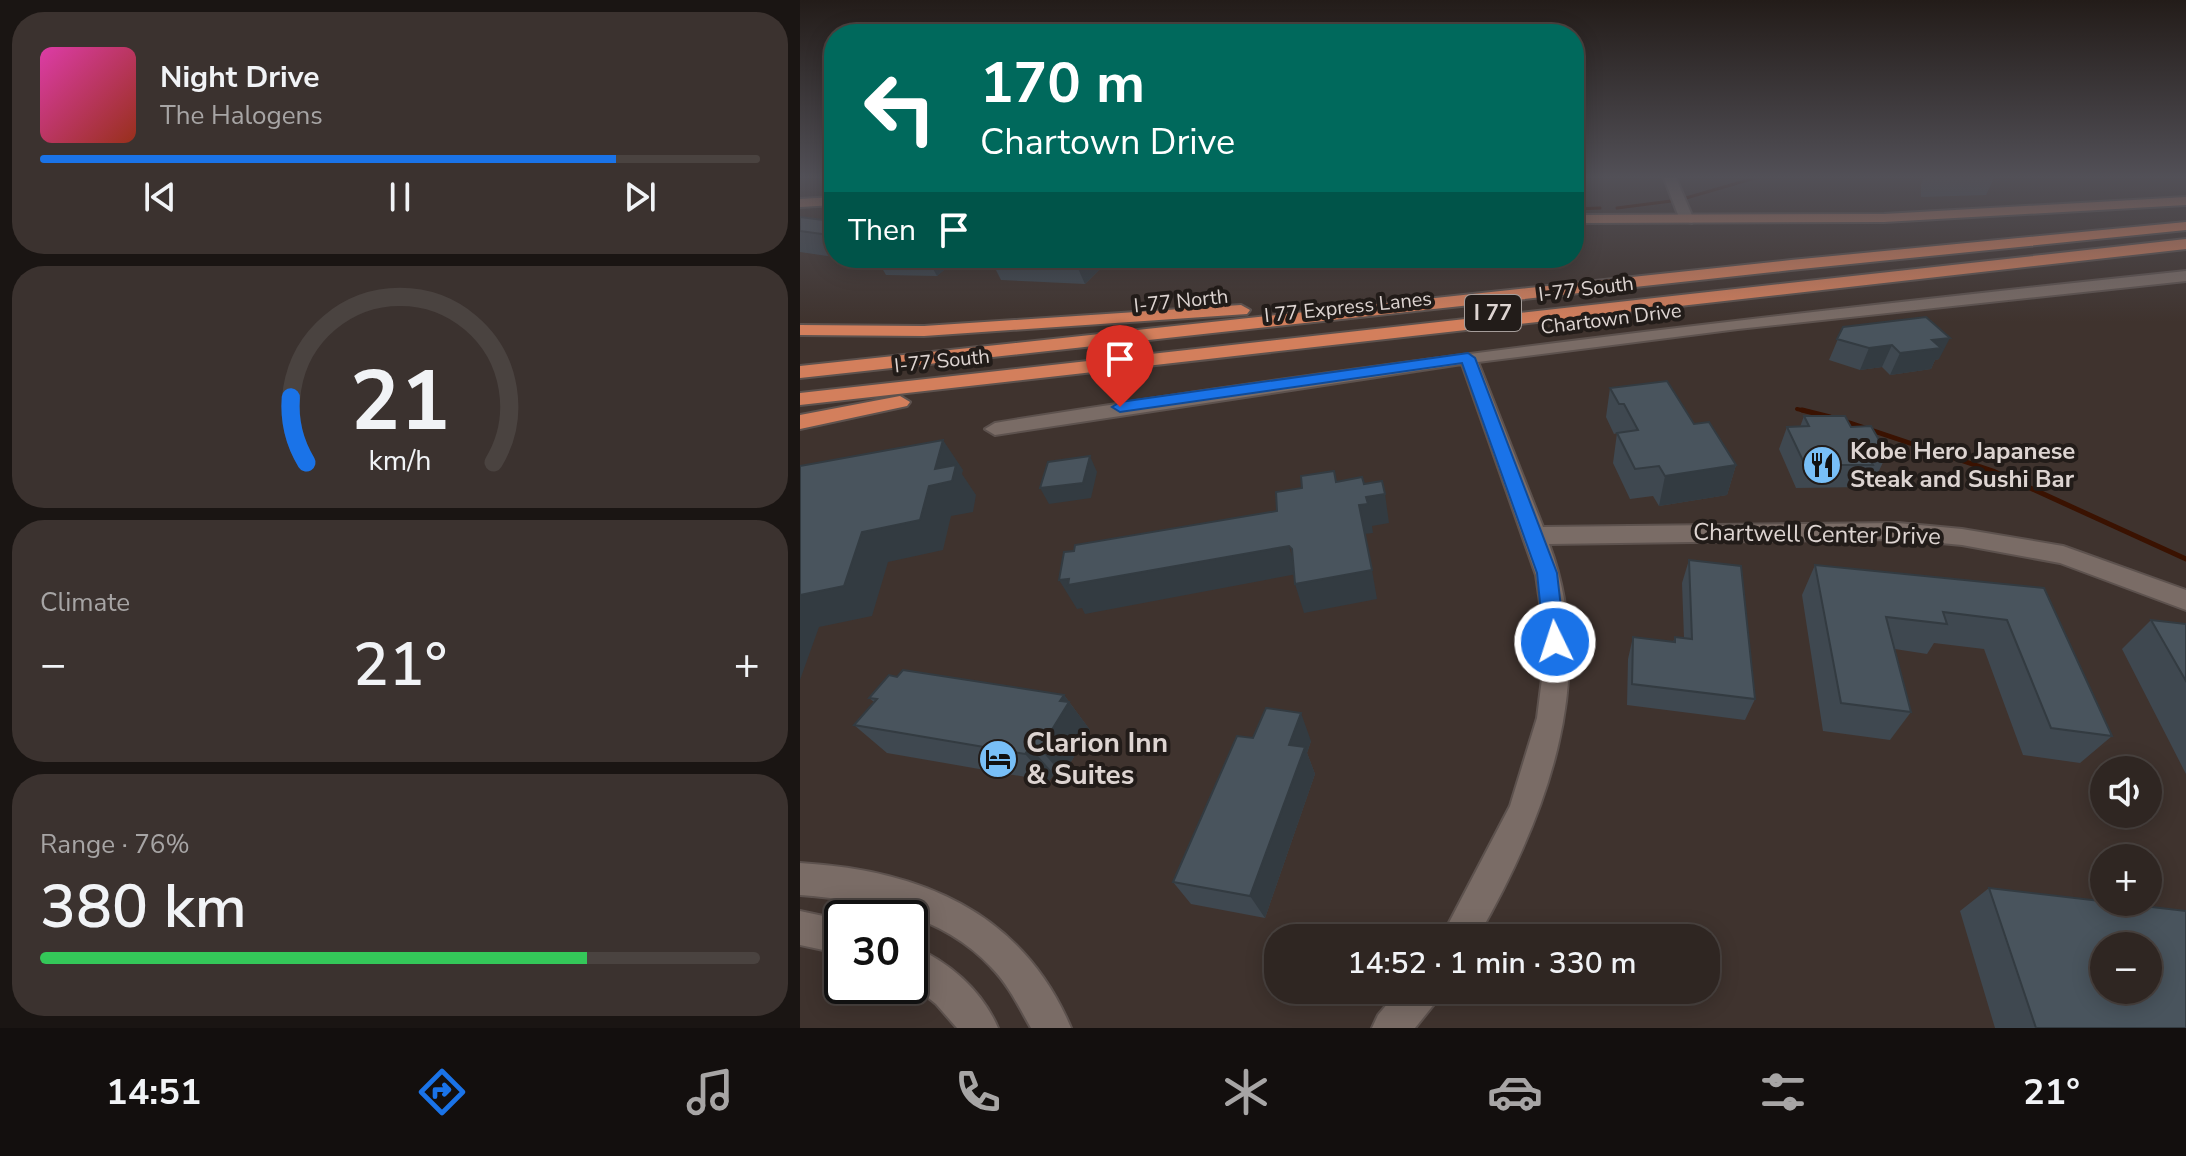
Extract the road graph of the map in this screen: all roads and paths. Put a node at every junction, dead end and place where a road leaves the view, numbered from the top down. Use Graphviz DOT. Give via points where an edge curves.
graph roads {
  1 [pos="2094,226"];
  2 [pos="2186,226"];
  3 [pos="2186,236"];
  4 [pos="2186,244"];
  5 [pos="2186,276"];
  6 [pos="1379,303"];
  7 [pos="800,330"];
  8 [pos="1468,358"];
  9 [pos="800,363"];
  10 [pos="1120,363"];
  11 [pos="800,372"];
  12 [pos="800,388"];
  13 [pos="800,399"];
  14 [pos="800,422"];
  15 [pos="995,429"];
  16 [pos="1534,536"];
  17 [pos="2186,600"];
  18 [pos="800,879"];
  19 [pos="1466,924"];
  20 [pos="800,928"];
  21 [pos="824,933"];
  22 [pos="928,976"];
  23 [pos="1411,1004"];
  24 [pos="979,1028"];
  25 [pos="1052,1028"];
  26 [pos="1391,1028"];
  1 -- 6 [label="highway, I-77 North / I 77"];
  2 -- 11 [label="highway, I 77 Express Lanes / I 77"];
  3 -- 12 [label="highway, I 77 Express Lanes / I 77"];
  4 -- 10 [label="highway, I-77 South / I 77"];
  5 -- 8 [label="street, Chartown Drive"];
  6 -- 7 [label="highway" via="924,331"];
  6 -- 9 [label="highway, I-77 North / I 77"];
  8 -- 15 [label="street, Chartown Drive" via="1166,399"];
  8 -- 16 [label="street"];
  10 -- 13 [label="highway, I-77 South / I 77"];
  10 -- 14 [label="highway"];
  16 -- 17 [label="street, Chartwell Center Drive" via="1898,531 1962,537 2063,555"];
  16 -- 19 [label="street" via="1554,617 1555,668 1543,755 1524,816"];
  18 -- 25 [label="street" via="884,890 923,903 977,933 1003,954"];
  20 -- 21 [label="street"];
  22 -- 24 [label="street" via="951,993"];
  23 -- 26 [label="street"];
}
